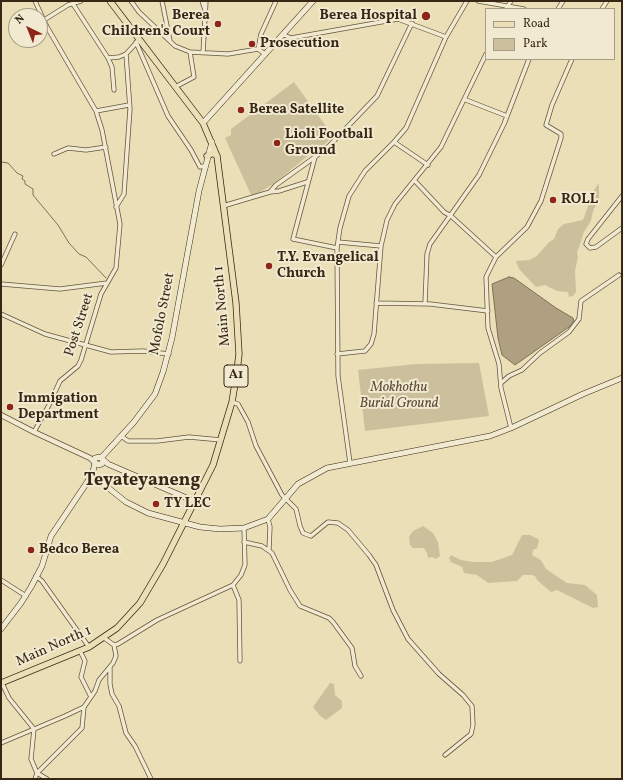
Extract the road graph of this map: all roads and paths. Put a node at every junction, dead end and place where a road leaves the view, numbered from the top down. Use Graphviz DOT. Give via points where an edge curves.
graph roads {
  1 [pos="81,1"];
  2 [pos="110,1"];
  3 [pos="131,1"];
  4 [pos="162,1"];
  5 [pos="202,1"];
  6 [pos="206,1"];
  7 [pos="276,1"];
  8 [pos="313,1"];
  9 [pos="467,1"];
  10 [pos="478,1"];
  11 [pos="511,1"];
  12 [pos="73,4"];
  13 [pos="507,7"];
  14 [pos="205,11"];
  15 [pos="48,18"];
  16 [pos="412,23"];
  17 [pos="48,27"];
  18 [pos="284,35"];
  19 [pos="446,37"];
  20 [pos="137,41"];
  21 [pos="170,41"];
  22 [pos="258,49"];
  23 [pos="190,52"];
  24 [pos="203,53"];
  25 [pos="126,54"];
  26 [pos="265,54"];
  27 [pos="485,56"];
  28 [pos="108,58"];
  29 [pos="529,60"];
  30 [pos="572,60"];
  31 [pos="177,86"];
  32 [pos="114,90"];
  33 [pos="466,100"];
  34 [pos="129,105"];
  35 [pos="96,111"];
  36 [pos="507,116"];
  37 [pos="203,123"];
  38 [pos="212,141"];
  39 [pos="394,142"];
  40 [pos="106,147"];
  41 [pos="54,154"];
  42 [pos="207,156"];
  43 [pos="217,156"];
  44 [pos="315,157"];
  45 [pos="428,165"];
  46 [pos="204,166"];
  47 [pos="415,181"];
  48 [pos="307,182"];
  49 [pos="270,192"];
  50 [pos="622,196"];
  51 [pos="223,206"];
  52 [pos="116,207"];
  53 [pos="451,216"];
  54 [pos="622,228"];
  55 [pos="15,234"];
  56 [pos="338,242"];
  57 [pos="381,246"];
  58 [pos="337,248"];
  59 [pos="496,257"];
  60 [pos="1,265"];
  61 [pos="619,275"];
  62 [pos="107,283"];
  63 [pos="1,284"];
  64 [pos="376,303"];
  65 [pos="425,304"];
  66 [pos="488,311"];
  67 [pos="1,314"];
  68 [pos="86,344"];
  69 [pos="169,354"];
  70 [pos="337,354"];
  71 [pos="622,378"];
  72 [pos="501,383"];
  73 [pos="232,402"];
  74 [pos="1,415"];
  75 [pos="511,428"];
  76 [pos="34,432"];
  77 [pos="121,436"];
  78 [pos="221,440"];
  79 [pos="97,461"];
  80 [pos="350,463"];
  81 [pos="93,473"];
  82 [pos="285,497"];
  83 [pos="196,502"];
  84 [pos="268,519"];
  85 [pos="185,522"];
  86 [pos="244,528"];
  87 [pos="244,542"];
  88 [pos="269,550"];
  89 [pos="36,576"];
  90 [pos="1,580"];
  91 [pos="233,585"];
  92 [pos="26,596"];
  93 [pos="1,629"];
  94 [pos="104,638"];
  95 [pos="114,645"];
  96 [pos="89,647"];
  97 [pos="80,651"];
  98 [pos="240,660"];
  99 [pos="110,666"];
  100 [pos="360,676"];
  101 [pos="2,683"];
  102 [pos="91,697"];
  103 [pos="84,707"];
  104 [pos="34,728"];
  105 [pos="1,743"];
  106 [pos="445,755"];
  107 [pos="37,773"];
  108 [pos="35,779"];
  109 [pos="47,779"];
  110 [pos="151,779"];
  1 -- 12 [label="street"];
  2 -- 20 [label="main road, Main North 1 / A1"];
  3 -- 21 [label="street" via="138,12"];
  4 -- 21 [label="street"];
  5 -- 14 [label="street"];
  6 -- 14 [label="street"];
  7 -- 22 [label="street" via="261,34"];
  8 -- 18 [label="main road"];
  9 -- 19 [label="street"];
  10 -- 13 [label="street"];
  11 -- 13 [label="street"];
  12 -- 15 [label="street"];
  12 -- 28 [label="street"];
  14 -- 24 [label="street"];
  16 -- 18 [label="street" via="398,19 291,38"];
  16 -- 19 [label="street"];
  16 -- 44 [label="street" via="377,96"];
  17 -- 35 [label="street, Post Street"];
  18 -- 26 [label="main road"];
  19 -- 39 [label="street" via="406,128"];
  20 -- 25 [label="street"];
  20 -- 31 [label="main road, Main North 1 / A1"];
  20 -- 46 [label="street" via="168,116 200,167"];
  21 -- 23 [label="street"];
  22 -- 24 [label="street" via="228,54"];
  22 -- 26 [label="street"];
  23 -- 24 [label="street"];
  23 -- 31 [label="street" via="194,77"];
  25 -- 28 [label="street"];
  25 -- 34 [label="street"];
  26 -- 37 [label="main road"];
  27 -- 33 [label="street"];
  28 -- 32 [label="street" via="112,67"];
  29 -- 36 [label="street"];
  30 -- 59 [label="street" via="546,125 561,134 561,138 542,201 527,226"];
  31 -- 37 [label="main road, Main North 1 / A1"];
  33 -- 36 [label="street"];
  33 -- 45 [label="street" via="441,147"];
  34 -- 35 [label="street"];
  34 -- 52 [label="street" via="124,194"];
  35 -- 40 [label="street, Post Street"];
  36 -- 53 [label="street" via="479,175"];
  37 -- 38 [label="main road, Main North 1 / A1"];
  38 -- 42 [label="main road, Mofolo Street"];
  38 -- 43 [label="main road, Main North 1 / A1"];
  39 -- 45 [label="street"];
  39 -- 56 [label="street" via="365,171 350,196"];
  40 -- 41 [label="street" via="86,150 68,148"];
  40 -- 52 [label="street, Post Street"];
  42 -- 43 [label="main road" via="212,153"];
  42 -- 46 [label="main road, Mofolo Street"];
  43 -- 51 [label="main road, Main North 1 / A1"];
  44 -- 48 [label="street"];
  44 -- 49 [label="street"];
  45 -- 47 [label="street"];
  46 -- 69 [label="main road, Mofolo Street"];
  47 -- 53 [label="street" via="444,212"];
  47 -- 57 [label="street" via="395,204 387,220"];
  48 -- 49 [label="street"];
  48 -- 58 [label="street" via="307,191 293,239"];
  49 -- 51 [label="street"];
  50 -- 54 [label="street" via="586,244 590,248 596,247"];
  51 -- 73 [label="main road, Main North 1 / A1" via="236,303 239,354"];
  52 -- 62 [label="street, Post Street" via="120,224 116,268"];
  53 -- 59 [label="street"];
  53 -- 65 [label="street" via="434,237 427,254"];
  55 -- 60 [label="street"];
  56 -- 57 [label="street"];
  56 -- 58 [label="street"];
  57 -- 64 [label="street"];
  58 -- 70 [label="street"];
  59 -- 66 [label="street" via="486,277"];
  61 -- 72 [label="street" via="581,301 579,319 569,332 522,370"];
  62 -- 63 [label="street" via="60,289"];
  62 -- 68 [label="street, Post Street" via="101,294"];
  64 -- 65 [label="street"];
  64 -- 70 [label="street" via="374,334 368,348 365,351"];
  65 -- 66 [label="street"];
  66 -- 72 [label="street" via="488,328 499,364"];
  67 -- 68 [label="street" via="45,334"];
  68 -- 69 [label="street" via="111,352 143,351"];
  68 -- 76 [label="street, Post Street" via="78,366 60,381"];
  69 -- 77 [label="main road, Mofolo Street" via="155,394"];
  70 -- 80 [label="street"];
  71 -- 75 [label="main road"];
  72 -- 75 [label="street"];
  73 -- 78 [label="main road, Main North 1 / A1"];
  73 -- 82 [label="street" via="238,404 245,416 256,446"];
  74 -- 76 [label="street"];
  75 -- 80 [label="main road" via="490,436"];
  76 -- 79 [label="street"];
  77 -- 78 [label="street" via="128,440 157,441 189,437"];
  77 -- 79 [label="main road, Mofolo Street"];
  78 -- 83 [label="main road, Main North 1 / A1"];
  79 -- 81 [label="main road, Mofolo Street"];
  79 -- 83 [label="main road"];
  80 -- 82 [label="main road" via="327,468 311,476"];
  81 -- 85 [label="main road" via="126,502 148,513"];
  81 -- 89 [label="main road, Mofolo Street" via="58,525"];
  82 -- 84 [label="main road"];
  82 -- 106 [label="street" via="296,509 300,526 308,536 325,524 333,522 342,525 356,538 376,565 392,610 408,639 472,706 471,734"];
  83 -- 85 [label="main road, Main North 1 / A1"];
  84 -- 86 [label="main road"];
  84 -- 88 [label="street"];
  85 -- 86 [label="main road" via="220,529"];
  85 -- 94 [label="main road, Main North 1 / A1" via="140,603"];
  86 -- 87 [label="street"];
  87 -- 88 [label="street"];
  87 -- 91 [label="street" via="245,565"];
  88 -- 100 [label="street" via="276,557 300,606 329,618 352,648 355,666"];
  89 -- 92 [label="main road, Mofolo Street"];
  89 -- 96 [label="street" via="42,580"];
  90 -- 92 [label="street"];
  91 -- 95 [label="street" via="157,620"];
  91 -- 98 [label="street" via="239,600"];
  92 -- 93 [label="main road, Mofolo Street"];
  94 -- 95 [label="street"];
  94 -- 96 [label="main road, Main North 1 / A1"];
  95 -- 99 [label="street" via="116,656"];
  96 -- 97 [label="main road, Main North 1 / A1"];
  97 -- 101 [label="main road, Main North 1 / A1"];
  97 -- 102 [label="street" via="85,661 81,677"];
  99 -- 102 [label="street"];
  99 -- 110 [label="street" via="112,694 119,706 126,733"];
  101 -- 104 [label="street" via="9,698"];
  102 -- 103 [label="street"];
  103 -- 104 [label="street"];
  103 -- 107 [label="street" via="82,728"];
  104 -- 105 [label="street"];
  104 -- 107 [label="street" via="31,759"];
  107 -- 108 [label="street"];
  107 -- 109 [label="street"];
}
